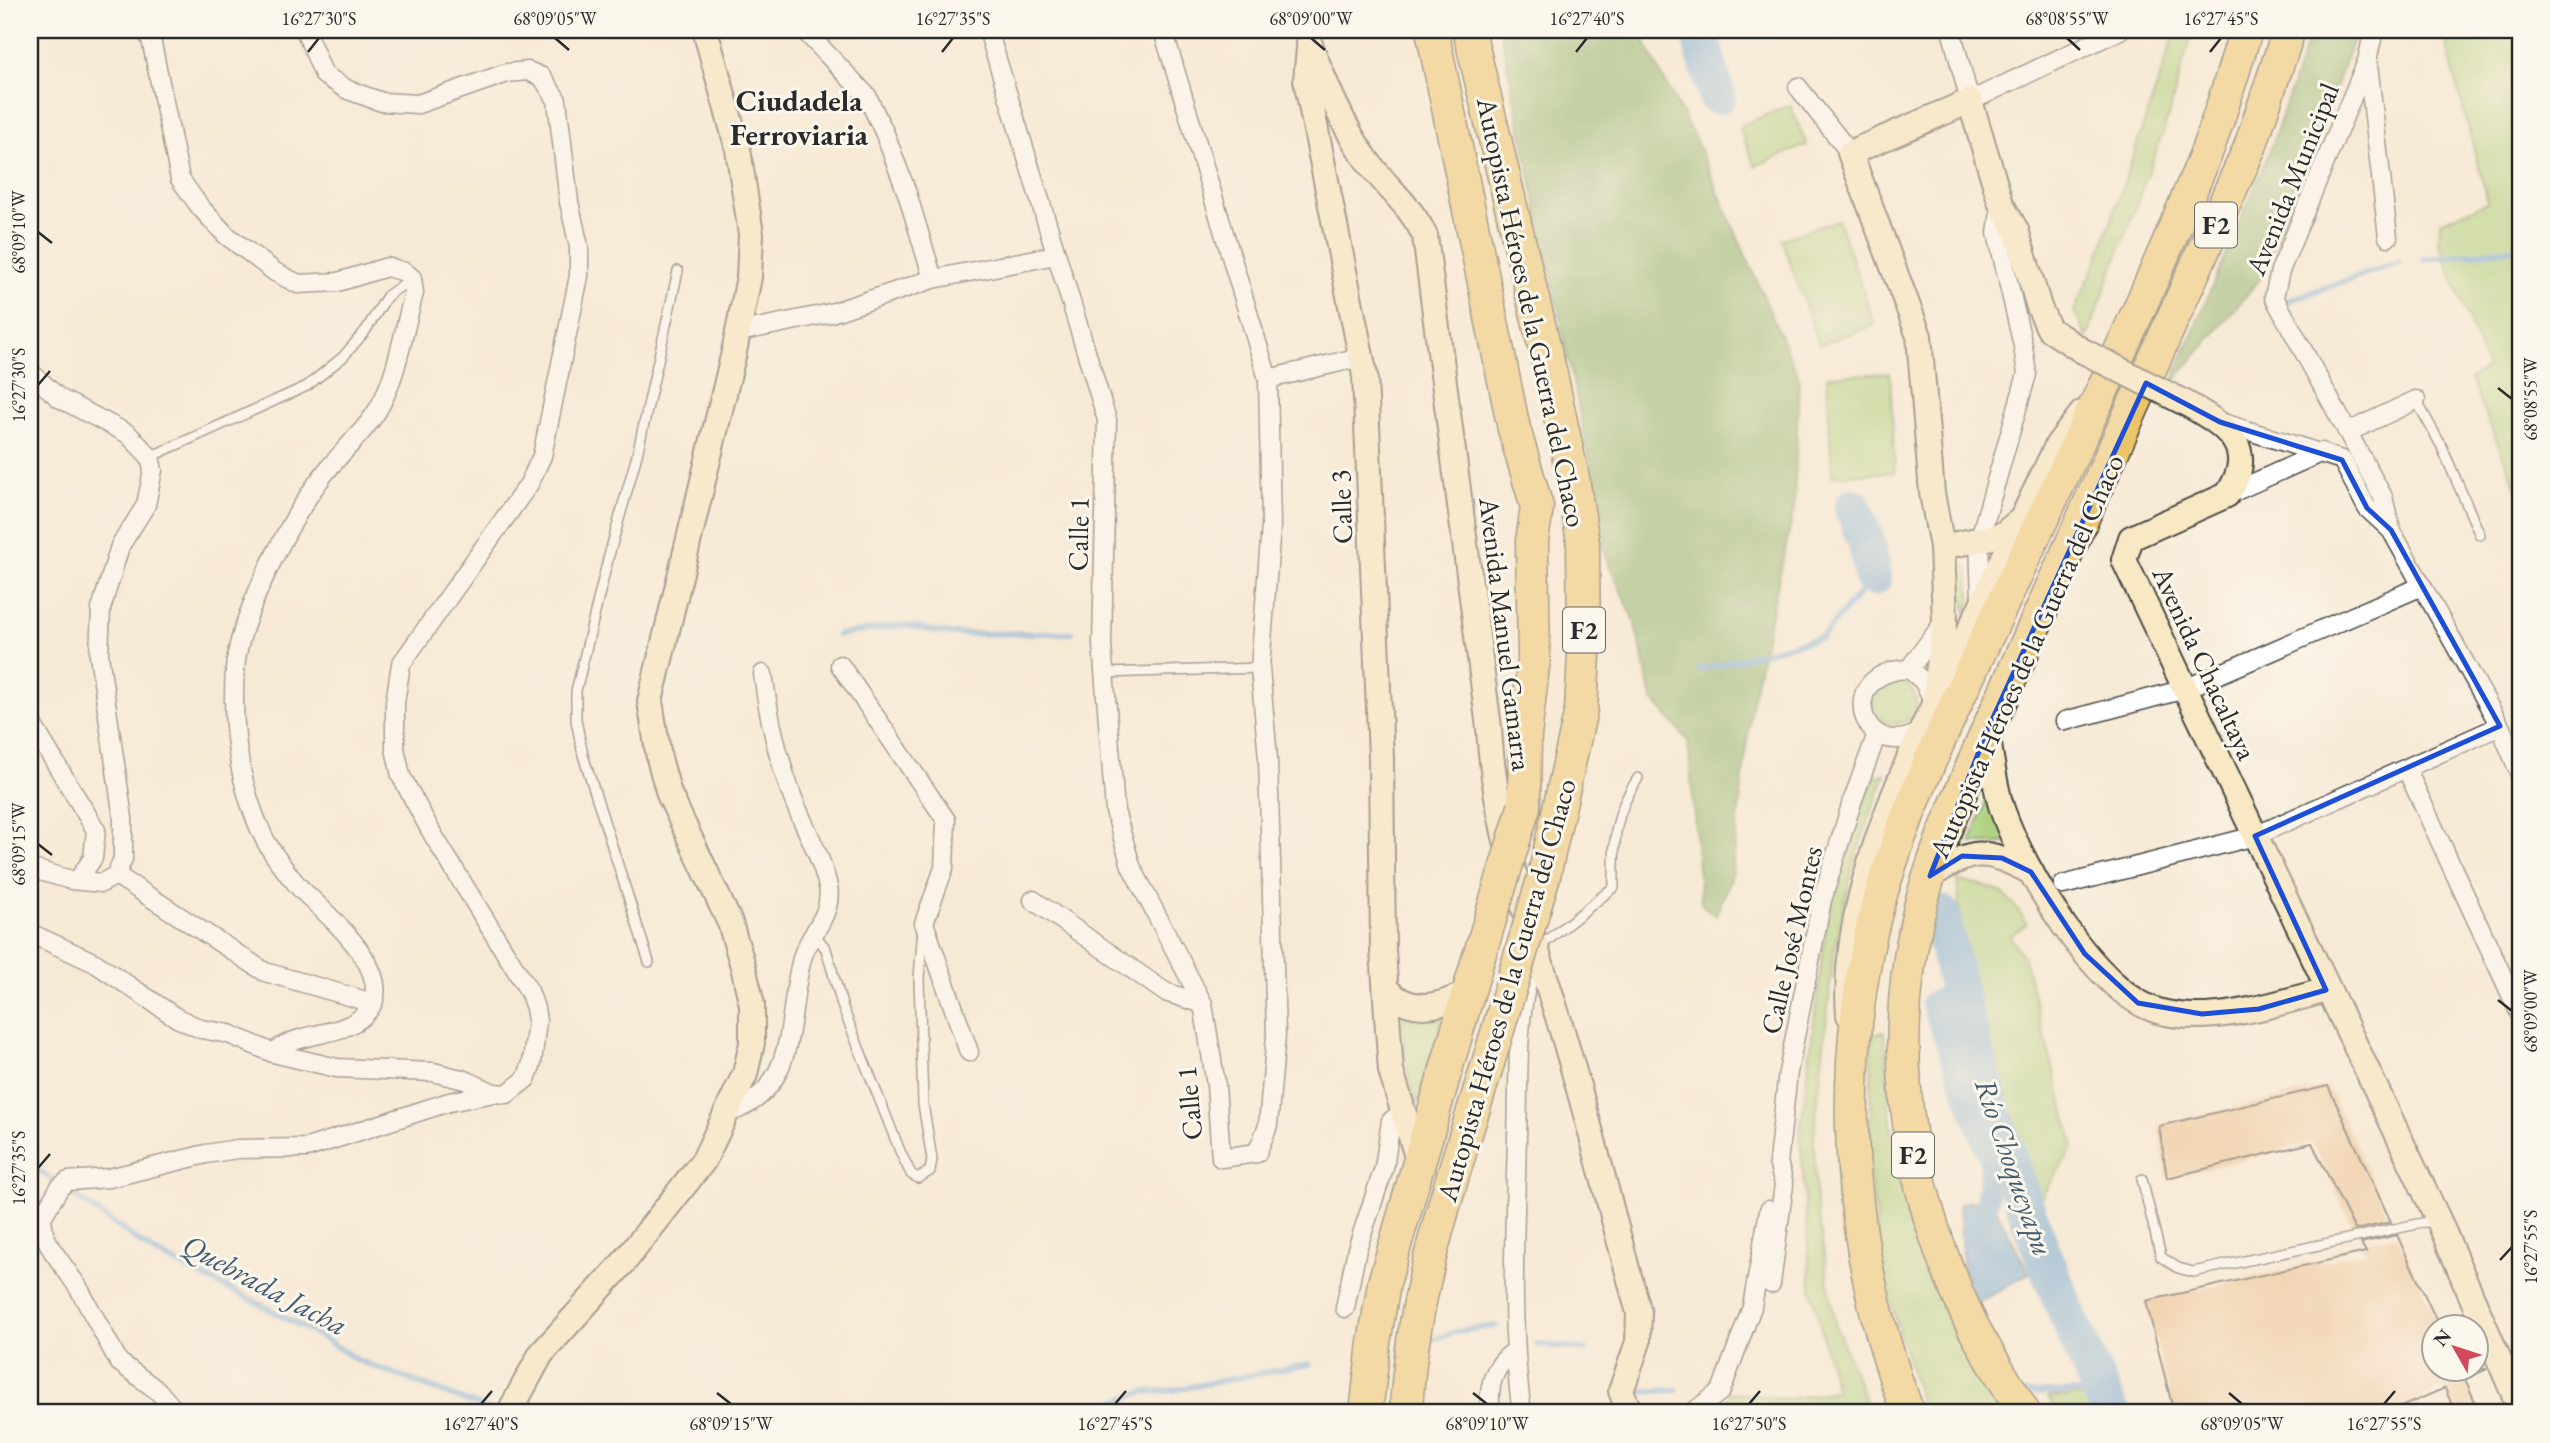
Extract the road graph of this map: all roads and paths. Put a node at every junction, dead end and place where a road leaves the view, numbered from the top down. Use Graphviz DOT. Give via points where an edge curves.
graph roads {
  1 [pos="144,30"];
  2 [pos="305,30"];
  3 [pos="705,30"];
  4 [pos="804,30"];
  5 [pos="988,30"];
  6 [pos="1163,30"];
  7 [pos="1432,30"];
  8 [pos="1469,30"];
  9 [pos="1951,30"];
  10 [pos="2120,30"];
  11 [pos="2246,30"];
  12 [pos="2289,30"];
  13 [pos="2374,30"];
  14 [pos="1308,36"];
  15 [pos="2367,61"];
  16 [pos="1798,87"];
  17 [pos="1970,101"];
  18 [pos="1850,153"];
  19 [pos="2001,204"];
  20 [pos="2388,237"];
  21 [pos="1056,255"];
  22 [pos="678,271"];
  23 [pos="412,278"];
  24 [pos="933,279"];
  25 [pos="738,332"];
  26 [pos="1361,357"];
  27 [pos="30,372"];
  28 [pos="1268,379"];
  29 [pos="2105,386"];
  30 [pos="2416,400"];
  31 [pos="2220,422"];
  32 [pos="2348,432"];
  33 [pos="2322,452"];
  34 [pos="150,457"];
  35 [pos="2227,495"];
  36 [pos="2021,519"];
  37 [pos="2391,530"];
  38 [pos="2480,535"];
  39 [pos="1979,541"];
  40 [pos="1942,547"];
  41 [pos="2422,586"];
  42 [pos="1982,605"];
  43 [pos="1945,621"];
  44 [pos="839,665"];
  45 [pos="1260,668"];
  46 [pos="1909,669"];
  47 [pos="1104,673"];
  48 [pos="763,674"];
  49 [pos="2185,688"];
  50 [pos="1934,703"];
  51 [pos="30,721"];
  52 [pos="2065,722"];
  53 [pos="2500,726"];
  54 [pos="1987,731"];
  55 [pos="1920,733"];
  56 [pos="1877,734"];
  57 [pos="2407,770"];
  58 [pos="2520,774"];
  59 [pos="1638,778"];
  60 [pos="2255,836"];
  61 [pos="30,868"];
  62 [pos="2031,872"];
  63 [pos="116,876"];
  64 [pos="1930,876"];
  65 [pos="78,880"];
  66 [pos="2063,885"];
  67 [pos="1033,900"];
  68 [pos="924,923"];
  69 [pos="30,933"];
  70 [pos="816,935"];
  71 [pos="1536,951"];
  72 [pos="649,962"];
  73 [pos="1473,977"];
  74 [pos="1386,989"];
  75 [pos="2326,990"];
  76 [pos="373,1003"];
  77 [pos="1203,1004"];
  78 [pos="2520,1014"];
  79 [pos="969,1052"];
  80 [pos="273,1053"];
  81 [pos="1853,1068"];
  82 [pos="494,1093"];
  83 [pos="1404,1110"];
  84 [pos="728,1113"];
  85 [pos="1418,1160"];
  86 [pos="1778,1162"];
  87 [pos="2142,1179"];
  88 [pos="2438,1219"];
  89 [pos="1771,1284"];
  90 [pos="1345,1308"];
  91 [pos="1515,1351"];
  92 [pos="2520,1408"];
  93 [pos="177,1413"];
  94 [pos="509,1413"];
  95 [pos="1366,1413"];
  96 [pos="1406,1413"];
  97 [pos="1491,1413"];
  98 [pos="1522,1413"];
  99 [pos="1630,1413"];
  100 [pos="1692,1413"];
  101 [pos="1908,1413"];
  102 [pos="2024,1413"];
  1 -- 23 [label="street" via="151,39 180,179 226,235 298,284 338,282 387,267"];
  2 -- 82 [label="street" via="324,75 382,102 418,104 507,73 528,71 542,77 557,100 579,247 579,276 544,446 529,484 401,664 395,702 395,748 401,776 529,990 535,1008 536,1038 526,1079 507,1094"];
  3 -- 25 [label="street" via="738,149 751,234 749,277"];
  4 -- 24 [label="street" via="867,96 907,193"];
  5 -- 21 [label="street, Calle 1"];
  6 -- 28 [label="street, Calle 1"];
  7 -- 73 [label="highway, Autopista Héroes de la Guerra del Chaco / F2, bridge" via="1514,429 1536,507 1532,541 1534,658 1525,736 1524,807"];
  8 -- 96 [label="highway, Autopista Héroes de la Guerra del Chaco / F2, bridge" via="1573,478 1583,543 1584,654 1581,710 1544,876 1422,1283 1411,1339"];
  9 -- 17 [label="street"];
  10 -- 17 [label="street"];
  11 -- 29 [label="highway, Autopista Héroes de la Guerra del Chaco / F2" via="2206,152"];
  12 -- 54 [label="highway, Autopista Héroes de la Guerra del Chaco / F2" via="2250,147"];
  13 -- 15 [label="street, Avenida Municipal"];
  14 -- 26 [label="street, Calle 3" via="1306,80"];
  14 -- 71 [label="street, Avenida Manuel Gamarra" via="1369,164 1415,215 1424,236 1492,772"];
  15 -- 20 [label="street"];
  15 -- 32 [label="street, Avenida Municipal" via="2280,271 2274,297"];
  16 -- 18 [label="street"];
  17 -- 18 [label="street"];
  17 -- 19 [label="street"];
  18 -- 40 [label="street" via="1919,336 1932,493"];
  19 -- 31 [label="street, bridge" via="2016,230 2049,329"];
  19 -- 39 [label="street" via="1997,233 2027,374"];
  21 -- 24 [label="street"];
  21 -- 47 [label="street, Calle 1" via="1107,420"];
  22 -- 72 [label="lane" via="638,455 576,691 583,755"];
  23 -- 34 [label="lane" via="387,296 343,357 307,386"];
  23 -- 76 [label="street" via="414,293 380,405 288,527 246,626 235,667 238,757 259,827 299,886 360,950 375,986"];
  24 -- 25 [label="street" via="831,313"];
  25 -- 84 [label="street" via="650,701 670,794 730,923 752,1005 746,1074"];
  26 -- 28 [label="street"];
  26 -- 74 [label="street, Calle 3" via="1379,717"];
  27 -- 34 [label="street" via="59,398 128,434"];
  28 -- 45 [label="street, Calle 1" via="1270,526"];
  29 -- 36 [label="street" via="2058,444"];
  29 -- 81 [label="highway, Autopista Héroes de la Guerra del Chaco / F2" via="1965,684 1909,818 1867,955"];
  30 -- 32 [label="street"];
  30 -- 38 [label="lane"];
  31 -- 33 [label="street"];
  31 -- 35 [label="street" via="2240,453 2241,470"];
  32 -- 37 [label="street, Avenida Municipal" via="2383,497"];
  33 -- 35 [label="street"];
  33 -- 37 [label="street, Avenida Municipal" via="2342,460 2367,508"];
  34 -- 63 [label="street" via="153,470 146,505 120,546 101,609 99,655 123,818 123,859"];
  35 -- 49 [label="street, Avenida Chacaltaya" via="2132,538 2124,560"];
  36 -- 39 [label="street" via="2002,535"];
  36 -- 42 [label="street"];
  37 -- 41 [label="street, Avenida Municipal"];
  39 -- 40 [label="street"];
  39 -- 42 [label="street"];
  40 -- 43 [label="street"];
  41 -- 49 [label="street"];
  41 -- 53 [label="street, Avenida Municipal"];
  42 -- 50 [label="street"];
  43 -- 46 [label="street"];
  43 -- 50 [label="street"];
  44 -- 68 [label="street" via="946,820 944,868"];
  45 -- 47 [label="lane"];
  45 -- 77 [label="street, Calle 1" via="1268,760 1276,1035 1268,1126 1257,1153 1248,1156 1221,1158 1216,1085"];
  46 -- 50 [label="street" via="1923,681"];
  46 -- 56 [label="street" via="1889,670 1874,678 1863,694 1863,714"];
  47 -- 77 [label="street, Calle 1" via="1115,811 1123,846"];
  48 -- 70 [label="street" via="790,790 828,888 828,904"];
  49 -- 52 [label="street"];
  49 -- 60 [label="street, Avenida Chacaltaya"];
  50 -- 55 [label="street"];
  51 -- 65 [label="street" via="96,830 93,858"];
  53 -- 57 [label="street"];
  53 -- 58 [label="street, Avenida Municipal"];
  54 -- 62 [label="street" via="2003,812"];
  54 -- 64 [label="highway, Autopista Héroes de la Guerra del Chaco / F2"];
  55 -- 56 [label="street" via="1898,740"];
  55 -- 81 [label="street" via="1867,869 1846,976"];
  56 -- 86 [label="street, Calle José Montes" via="1822,900 1788,1072"];
  57 -- 60 [label="street"];
  57 -- 78 [label="street"];
  59 -- 71 [label="lane" via="1614,828 1614,887"];
  60 -- 66 [label="street"];
  60 -- 75 [label="street, Avenida Chacaltaya"];
  61 -- 65 [label="street"];
  62 -- 64 [label="street" via="1981,853 1962,856"];
  62 -- 75 [label="street" via="2085,954 2111,983 2138,1003 2161,1012 2202,1014 2259,1009"];
  63 -- 65 [label="street" via="102,883"];
  63 -- 76 [label="street" via="265,972"];
  64 -- 102 [label="highway, Autopista Héroes de la Guerra del Chaco / F2" via="1916,923 1905,1017 1906,1105 1913,1159 1943,1260 1970,1319"];
  67 -- 77 [label="street" via="1165,992"];
  68 -- 70 [label="lane" via="919,978 923,1104 932,1158 930,1171 918,1178 911,1174 900,1151 843,1008 826,949"];
  68 -- 79 [label="street"];
  69 -- 80 [label="street" via="95,963 177,1018"];
  70 -- 84 [label="street" via="803,957 790,1032 777,1073 755,1101"];
  71 -- 91 [label="street" via="1523,997"];
  71 -- 99 [label="street, Avenida Manuel Gamarra" via="1639,1313 1638,1342 1621,1391"];
  73 -- 74 [label="street" via="1447,1004 1417,1007"];
  73 -- 85 [label="highway, Autopista Héroes de la Guerra del Chaco / F2"];
  74 -- 83 [label="street, Calle 3" via="1391,1070"];
  75 -- 88 [label="street, Avenida Chacaltaya"];
  76 -- 80 [label="street" via="365,1015 348,1025 282,1044"];
  80 -- 82 [label="street" via="337,1068 433,1072"];
  81 -- 101 [label="highway, Autopista Héroes de la Guerra del Chaco / F2" via="1857,1205 1870,1287 1891,1370"];
  82 -- 93 [label="street" via="449,1102 307,1148 237,1149 109,1178 68,1181 60,1187 42,1217 52,1250 119,1362 158,1391"];
  83 -- 85 [label="street, Calle 3"];
  83 -- 90 [label="street" via="1391,1121 1384,1168 1357,1249"];
  84 -- 94 [label="street" via="704,1160 665,1213 541,1354"];
  85 -- 95 [label="highway, Autopista Héroes de la Guerra del Chaco / F2" via="1384,1283"];
  86 -- 89 [label="street, Calle José Montes" via="1784,1184"];
  86 -- 100 [label="street, Calle José Montes" via="1752,1307 1721,1391"];
  87 -- 88 [label="lane" via="2161,1257 2193,1272"];
  88 -- 92 [label="street, Avenida Chacaltaya"];
  91 -- 97 [label="street" via="1502,1359 1495,1372"];
  91 -- 98 [label="street"];
}
